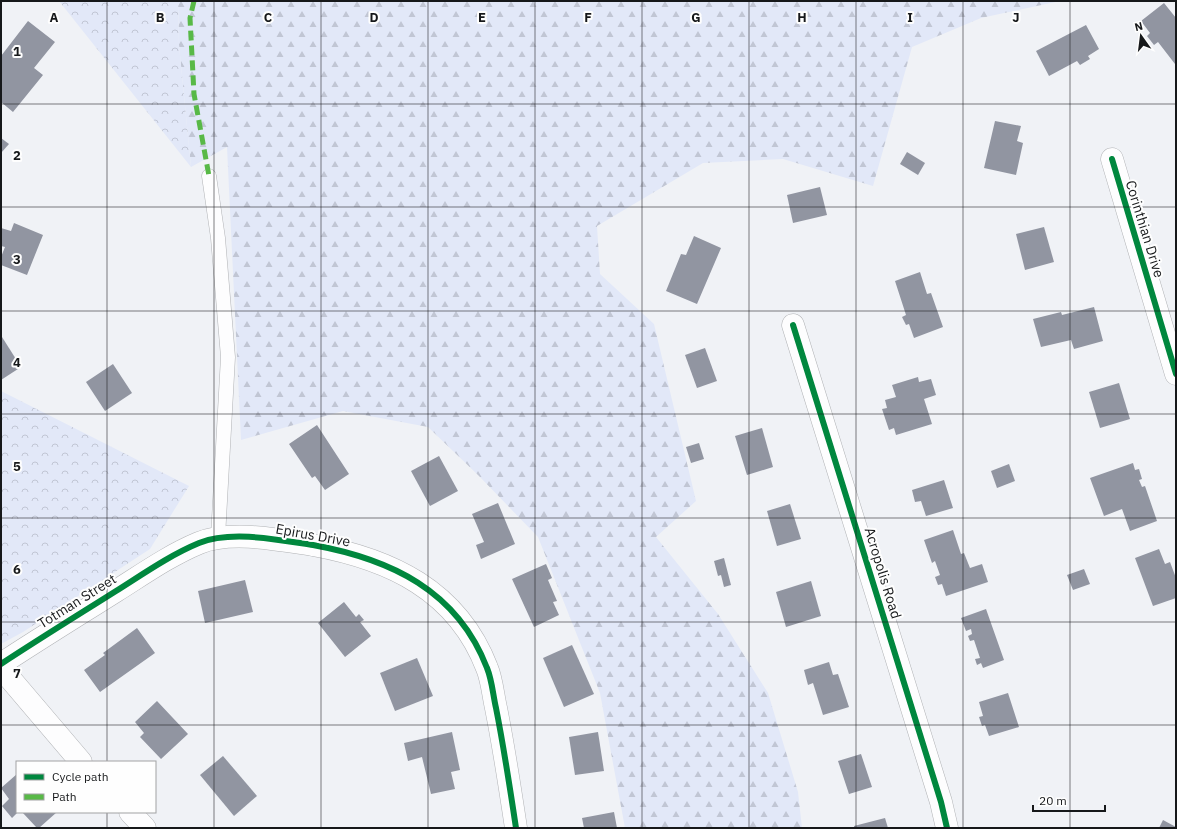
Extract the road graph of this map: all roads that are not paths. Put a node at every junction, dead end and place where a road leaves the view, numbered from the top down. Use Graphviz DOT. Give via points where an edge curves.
graph roads {
  1 [pos="1112,159"];
  2 [pos="209,176"];
  3 [pos="793,325"];
  4 [pos="1176,374"];
  5 [pos="218,537"];
  6 [pos="166,559"];
  7 [pos="1,664"];
  8 [pos="1,668"];
  9 [pos="80,761"];
  10 [pos="131,813"];
  11 [pos="145,828"];
  12 [pos="516,828"];
  13 [pos="947,828"];
  1 -- 4 [label="street, Corinthian Drive"];
  2 -- 5 [label="lane" via="218,238 228,358"];
  3 -- 13 [label="street, Acropolis Road"];
  5 -- 6 [label="street, Epirus Drive"];
  5 -- 12 [label="street, Epirus Drive" via="259,538 343,551 385,564 416,580 445,603 468,629 488,669"];
  6 -- 7 [label="street, Totman Street"];
  8 -- 9 [label="street"];
  10 -- 11 [label="street"];
}
